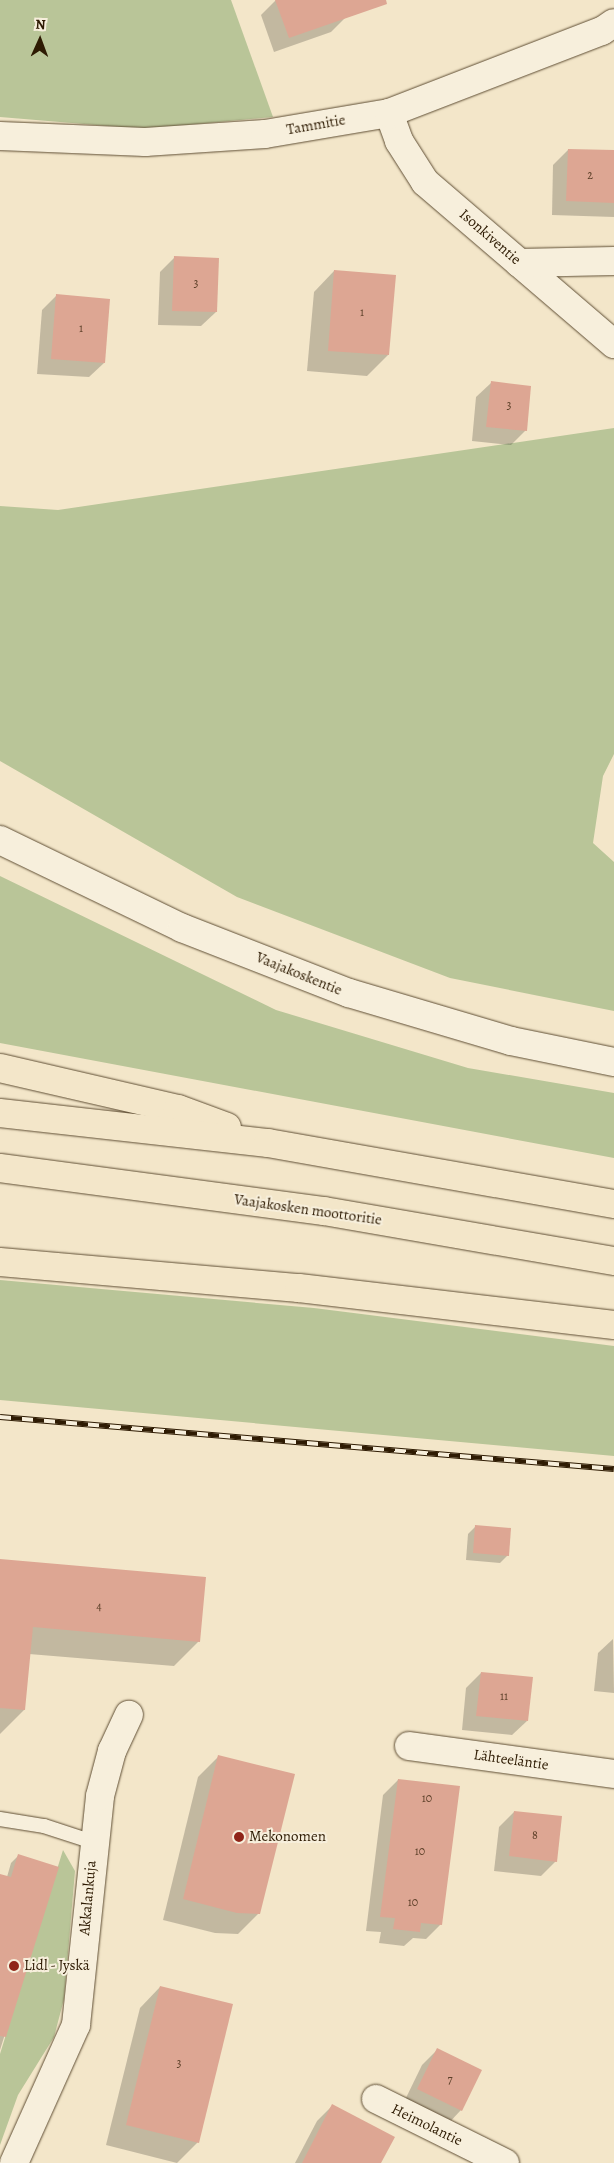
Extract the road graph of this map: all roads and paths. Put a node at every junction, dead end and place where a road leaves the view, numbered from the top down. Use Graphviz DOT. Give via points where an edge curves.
graph roads {
  1 [pos="614,23"];
  2 [pos="389,112"];
  3 [pos="0,136"];
  4 [pos="614,261"];
  5 [pos="519,263"];
  6 [pos="614,344"];
  7 [pos="0,840"];
  8 [pos="614,1062"];
  9 [pos="0,1068"];
  10 [pos="0,1113"];
  11 [pos="268,1142"];
  12 [pos="0,1168"];
  13 [pos="614,1204"];
  14 [pos="614,1261"];
  15 [pos="0,1262"];
  16 [pos="614,1325"];
  17 [pos="129,1715"];
  18 [pos="409,1746"];
  19 [pos="614,1774"];
  20 [pos="0,1819"];
  21 [pos="93,1842"];
  22 [pos="376,2099"];
  23 [pos="14,2163"];
  24 [pos="505,2163"];
  1 -- 2 [label="street, Tammitie"];
  2 -- 3 [label="street, Tammitie" via="265,134 145,142"];
  2 -- 5 [label="street, Isonkiventie" via="399,141 425,182"];
  4 -- 5 [label="street"];
  5 -- 6 [label="street, Isonkiventie"];
  7 -- 8 [label="street, Vaajakoskentie" via="182,928 349,993 503,1039"];
  9 -- 11 [label="highway" via="178,1109"];
  10 -- 11 [label="highway"];
  11 -- 13 [label="highway"];
  12 -- 14 [label="highway, Vaajakosken moottoritie" via="324,1211"];
  15 -- 16 [label="highway" via="299,1288"];
  17 -- 21 [label="street, Akkalankuja" via="112,1750"];
  18 -- 19 [label="street, Lähteeläntie"];
  20 -- 21 [label="lane" via="44,1826"];
  21 -- 23 [label="street, Akkalankuja" via="76,2025"];
  22 -- 24 [label="street, Heimolantie"];
}
